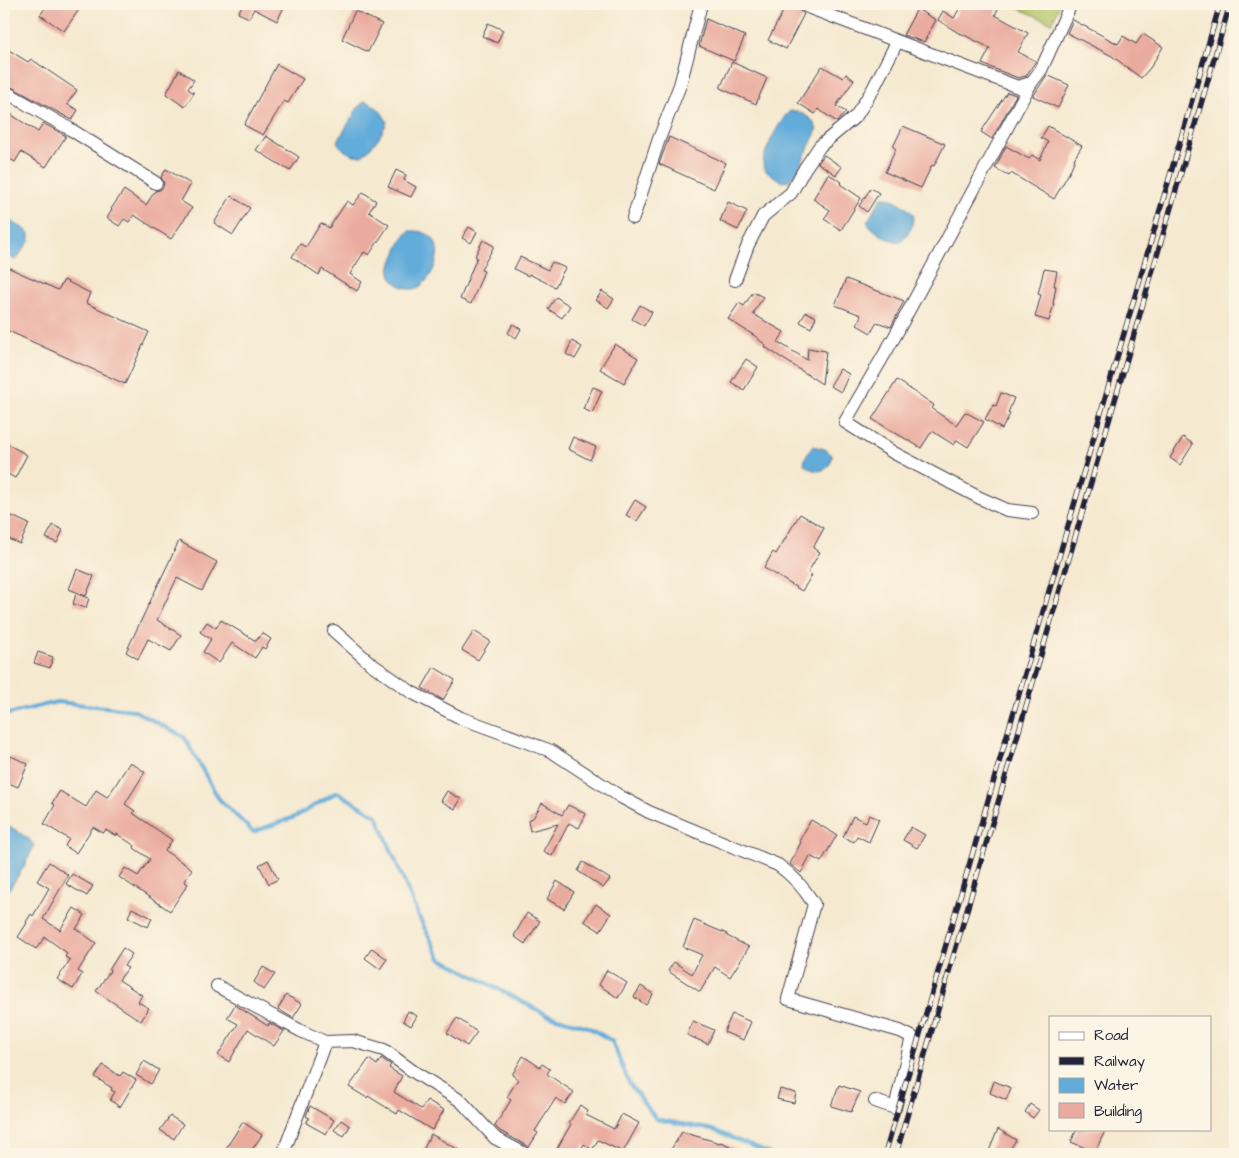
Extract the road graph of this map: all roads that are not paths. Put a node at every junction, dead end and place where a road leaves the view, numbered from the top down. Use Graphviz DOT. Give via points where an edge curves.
graph roads {
  1 [pos="701,4"];
  2 [pos="803,4"];
  3 [pos="1071,4"];
  4 [pos="897,42"];
  5 [pos="1031,83"];
  6 [pos="4,92"];
  7 [pos="156,183"];
  8 [pos="633,218"];
  9 [pos="735,280"];
  10 [pos="1032,513"];
  11 [pos="334,632"];
  12 [pos="217,986"];
  13 [pos="325,1042"];
  14 [pos="875,1101"];
  15 [pos="283,1154"];
  16 [pos="525,1154"];
  1 -- 8 [label="street" via="680,85"];
  2 -- 4 [label="street"];
  3 -- 5 [label="street" via="1041,70"];
  4 -- 5 [label="street" via="1018,87"];
  4 -- 9 [label="street" via="856,116 820,146 791,193 763,216"];
  5 -- 10 [label="street" via="845,422 980,498 1007,510"];
  6 -- 7 [label="street" via="70,128"];
  11 -- 14 [label="street" via="411,692 461,718 551,751 620,797 778,865 792,875 814,904 788,999 900,1031 912,1038 896,1108"];
  12 -- 13 [label="street"];
  13 -- 15 [label="street"];
  13 -- 16 [label="street" via="353,1041 384,1050 461,1101 495,1138"];
}
